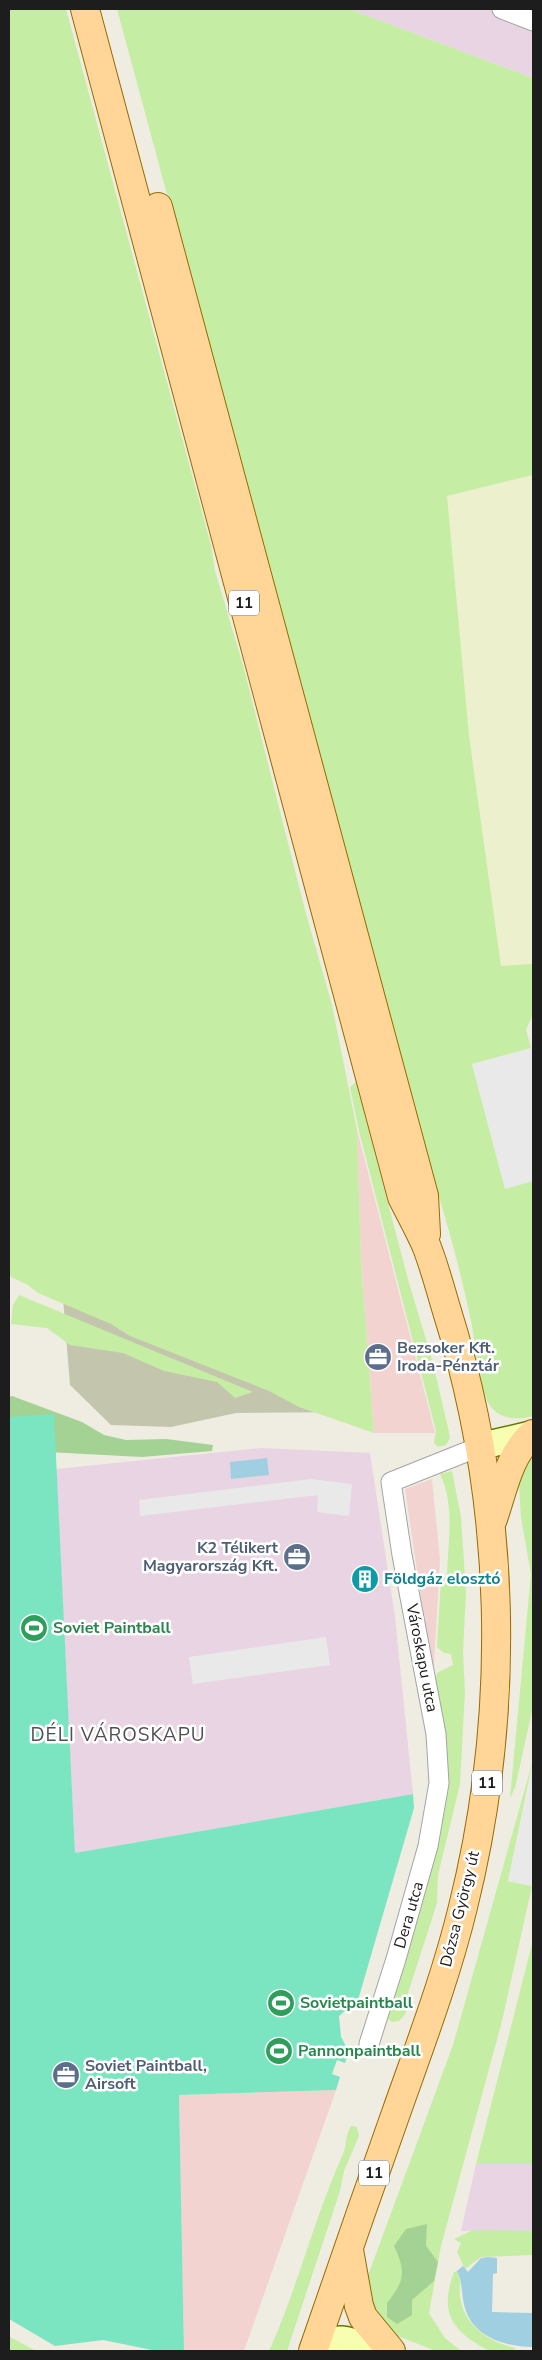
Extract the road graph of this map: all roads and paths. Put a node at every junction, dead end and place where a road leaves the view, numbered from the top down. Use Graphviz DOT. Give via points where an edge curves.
graph roads {
  1 [pos="86,9"];
  2 [pos="105,9"];
  3 [pos="502,9"];
  4 [pos="533,20"];
  5 [pos="426,1245"];
  6 [pos="533,1434"];
  7 [pos="481,1446"];
  8 [pos="490,1528"];
  9 [pos="439,1783"];
  10 [pos="369,2044"];
  11 [pos="349,2246"];
  12 [pos="324,2342"];
  13 [pos="378,2351"];
  14 [pos="392,2351"];
  1 -- 5 [label="main road, 11" via="402,1197"];
  2 -- 5 [label="main road, 11" via="421,1186"];
  3 -- 4 [label="street"];
  5 -- 7 [label="main road, 11" via="453,1329"];
  6 -- 7 [label="main road"];
  6 -- 8 [label="main road" via="516,1454"];
  7 -- 8 [label="main road, Dózsa György út / 11"];
  7 -- 9 [label="street, Városkapu utca" via="391,1482 436,1734"];
  8 -- 11 [label="main road, Dózsa György út / 11" via="497,1598 495,1712 480,1822 464,1904 444,1975"];
  9 -- 10 [label="street, Dera utca" via="428,1846"];
  11 -- 12 [label="main road, Dózsa György út / 11"];
  11 -- 14 [label="main road" via="363,2317"];
  12 -- 13 [label="main road" via="344,2340"];
}
